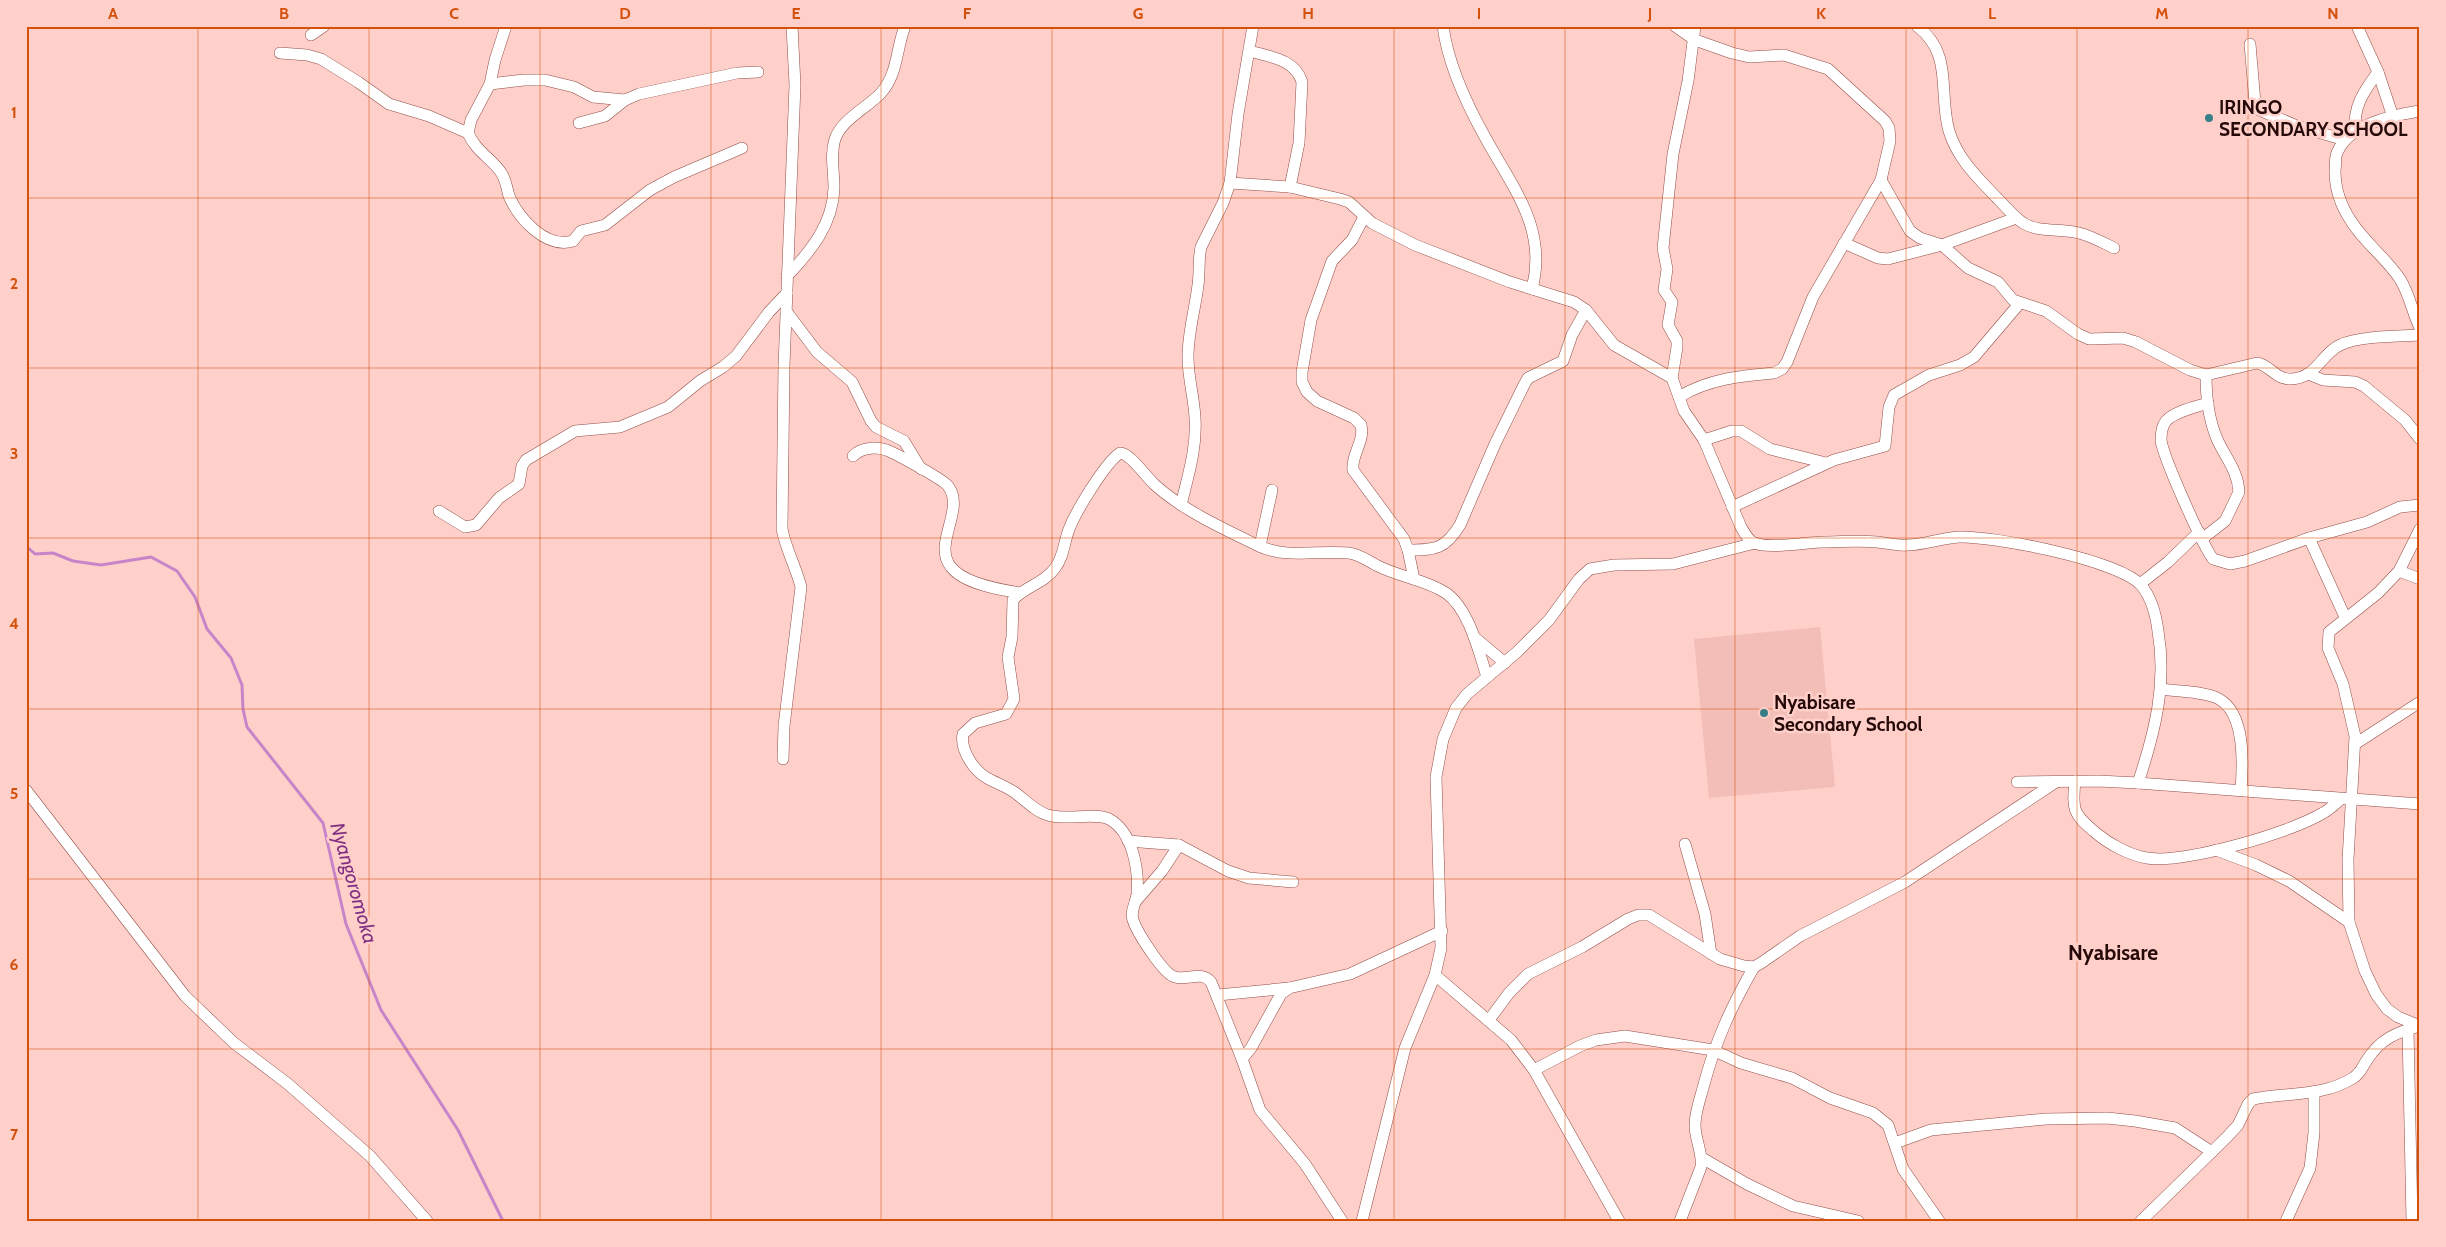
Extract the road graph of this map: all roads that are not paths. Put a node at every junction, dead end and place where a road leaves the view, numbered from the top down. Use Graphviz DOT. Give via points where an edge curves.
graph roads {
  1 [pos="324,26"];
  2 [pos="506,26"];
  3 [pos="792,26"];
  4 [pos="905,26"];
  5 [pos="1253,26"];
  6 [pos="1443,26"];
  7 [pos="1675,26"];
  8 [pos="1695,26"];
  9 [pos="1917,26"];
  10 [pos="2357,26"];
  11 [pos="311,34"];
  12 [pos="1695,40"];
  13 [pos="2250,44"];
  14 [pos="1250,51"];
  15 [pos="280,53"];
  16 [pos="758,72"];
  17 [pos="2378,72"];
  18 [pos="490,84"];
  19 [pos="625,100"];
  20 [pos="2420,111"];
  21 [pos="2393,116"];
  22 [pos="579,122"];
  23 [pos="2356,131"];
  24 [pos="468,134"];
  25 [pos="2345,140"];
  26 [pos="742,148"];
  27 [pos="1881,180"];
  28 [pos="1230,183"];
  29 [pos="1290,187"];
  30 [pos="1364,217"];
  31 [pos="2016,218"];
  32 [pos="1844,243"];
  33 [pos="1942,245"];
  34 [pos="2114,248"];
  35 [pos="787,276"];
  36 [pos="1532,289"];
  37 [pos="787,293"];
  38 [pos="2414,294"];
  39 [pos="2019,304"];
  40 [pos="1586,310"];
  41 [pos="786,311"];
  42 [pos="2420,328"];
  43 [pos="2420,335"];
  44 [pos="2206,374"];
  45 [pos="2308,374"];
  46 [pos="1672,378"];
  47 [pos="1679,397"];
  48 [pos="2208,403"];
  49 [pos="2420,439"];
  50 [pos="1704,440"];
  51 [pos="853,456"];
  52 [pos="1826,463"];
  53 [pos="921,469"];
  54 [pos="1272,490"];
  55 [pos="1181,505"];
  56 [pos="2420,505"];
  57 [pos="1732,507"];
  58 [pos="439,511"];
  59 [pos="2420,529"];
  60 [pos="2200,536"];
  61 [pos="2309,538"];
  62 [pos="1755,543"];
  63 [pos="1260,546"];
  64 [pos="1408,550"];
  65 [pos="2399,571"];
  66 [pos="1414,579"];
  67 [pos="2420,579"];
  68 [pos="2140,584"];
  69 [pos="1021,593"];
  70 [pos="2345,617"];
  71 [pos="1474,636"];
  72 [pos="1505,663"];
  73 [pos="1487,677"];
  74 [pos="2162,689"];
  75 [pos="2420,702"];
  76 [pos="2355,744"];
  77 [pos="783,759"];
  78 [pos="2075,781"];
  79 [pos="2017,782"];
  80 [pos="2056,782"];
  81 [pos="2138,783"];
  82 [pos="26,790"];
  83 [pos="2241,790"];
  84 [pos="2346,800"];
  85 [pos="2420,804"];
  86 [pos="1128,841"];
  87 [pos="1685,844"];
  88 [pos="1179,845"];
  89 [pos="2216,850"];
  90 [pos="1293,882"];
  91 [pos="1135,902"];
  92 [pos="2349,922"];
  93 [pos="1442,931"];
  94 [pos="1711,954"];
  95 [pos="1754,967"];
  96 [pos="1435,975"];
  97 [pos="1289,988"];
  98 [pos="1218,996"];
  99 [pos="1489,1020"];
  100 [pos="2416,1027"];
  101 [pos="1713,1050"];
  102 [pos="1242,1059"];
  103 [pos="1534,1070"];
  104 [pos="2314,1092"];
  105 [pos="1895,1143"];
  106 [pos="2212,1152"];
  107 [pos="1702,1158"];
  108 [pos="427,1221"];
  109 [pos="1342,1221"];
  110 [pos="1362,1221"];
  111 [pos="1619,1221"];
  112 [pos="1680,1221"];
  113 [pos="1858,1221"];
  114 [pos="1939,1221"];
  115 [pos="2141,1221"];
  116 [pos="2286,1221"];
  117 [pos="2412,1221"];
  1 -- 11 [label="street"];
  2 -- 18 [label="street"];
  3 -- 35 [label="street" via="795,85"];
  4 -- 35 [label="street" via="896,66 881,93 843,126 836,137 832,150 834,190 821,236"];
  5 -- 14 [label="street"];
  6 -- 36 [label="street" via="1467,104 1518,193 1527,217 1537,260"];
  7 -- 12 [label="street"];
  8 -- 12 [label="street"];
  9 -- 31 [label="street" via="1929,36 1941,58 1945,114 1958,154"];
  10 -- 17 [label="street"];
  12 -- 27 [label="street" via="1749,57 1792,56 1837,75 1889,128 1890,141"];
  12 -- 46 [label="street" via="1673,154 1663,248 1667,269 1664,290 1672,302 1668,325 1677,347"];
  13 -- 25 [label="street" via="2255,103 2259,110 2296,126"];
  14 -- 28 [label="street"];
  14 -- 29 [label="street" via="1283,61 1300,76 1299,143"];
  15 -- 24 [label="street" via="321,59 389,104 429,116"];
  16 -- 19 [label="street" via="736,73 649,91"];
  17 -- 21 [label="street"];
  17 -- 23 [label="street" via="2359,101 2355,112"];
  18 -- 19 [label="street" via="545,80 574,87 593,97"];
  18 -- 24 [label="street" via="470,120"];
  19 -- 22 [label="street" via="605,116"];
  20 -- 21 [label="street"];
  21 -- 23 [label="street"];
  23 -- 25 [label="street"];
  24 -- 26 [label="street" via="477,150 502,174 516,209 530,226 540,235 558,242 573,241 581,231 605,225 650,190"];
  25 -- 38 [label="street" via="2336,156 2339,200 2351,223"];
  27 -- 32 [label="street"];
  27 -- 33 [label="street" via="1910,231"];
  28 -- 29 [label="street"];
  28 -- 55 [label="street" via="1199,254 1188,355 1195,439"];
  29 -- 30 [label="street" via="1349,202"];
  30 -- 36 [label="street" via="1387,232 1424,248"];
  30 -- 64 [label="street" via="1352,240 1328,270 1311,320 1302,382 1317,401 1359,422 1362,434 1352,462 1354,472 1398,530"];
  31 -- 33 [label="street"];
  31 -- 34 [label="street" via="2037,228 2078,233"];
  32 -- 33 [label="street" via="1888,259"];
  32 -- 47 [label="street" via="1813,297 1782,369 1774,373 1720,380"];
  33 -- 39 [label="street" via="1968,268 1998,282"];
  35 -- 37 [label="street"];
  36 -- 40 [label="street" via="1574,302"];
  37 -- 41 [label="street"];
  37 -- 58 [label="street" via="736,356 668,407 620,427 575,431 526,460 519,484 499,498 476,526 465,527"];
  38 -- 42 [label="street"];
  39 -- 44 [label="street" via="2046,311 2089,339 2123,338 2190,370"];
  39 -- 52 [label="street" via="1974,357 1929,375 1894,395 1889,407 1885,446"];
  40 -- 46 [label="street" via="1614,345"];
  40 -- 64 [label="street" via="1563,361 1528,378 1454,536 1432,550"];
  41 -- 53 [label="street" via="817,352 852,382 876,427 904,441"];
  41 -- 77 [label="street" via="782,529 801,587"];
  43 -- 45 [label="street" via="2381,337 2340,345"];
  44 -- 45 [label="street" via="2257,363 2282,378"];
  44 -- 48 [label="street"];
  45 -- 49 [label="street" via="2323,380 2364,386 2406,420"];
  46 -- 47 [label="street"];
  47 -- 50 [label="street" via="1690,421"];
  48 -- 60 [label="street" via="2217,438 2232,465 2239,492 2224,521"];
  48 -- 60 [label="street" via="2166,421 2161,441"];
  50 -- 52 [label="street" via="1741,431 1770,449"];
  50 -- 57 [label="street"];
  51 -- 53 [label="street" via="866,449 884,449"];
  52 -- 57 [label="street"];
  53 -- 69 [label="street" via="947,484 951,490 952,517 945,552 951,567 958,574 979,583"];
  54 -- 63 [label="street"];
  55 -- 63 [label="street"];
  55 -- 69 [label="street" via="1142,474 1128,455 1120,453 1086,498 1069,530 1057,566 1040,582"];
  56 -- 61 [label="street" via="2400,507 2367,522"];
  57 -- 62 [label="street" via="1747,536"];
  59 -- 65 [label="street"];
  60 -- 61 [label="street" via="2213,559 2230,564"];
  60 -- 68 [label="street"];
  61 -- 70 [label="street"];
  62 -- 68 [label="street" via="1876,542 1907,545 1961,537 1999,541 2071,556 2123,574"];
  62 -- 72 [label="street" via="1673,564 1614,565 1590,569 1549,620"];
  63 -- 66 [label="street" via="1282,552 1352,553 1386,570"];
  64 -- 66 [label="street"];
  65 -- 67 [label="street"];
  65 -- 70 [label="street" via="2378,593"];
  66 -- 71 [label="street" via="1450,596"];
  68 -- 74 [label="street" via="2151,601 2157,622"];
  69 -- 86 [label="street" via="1012,604 1012,636 1008,650 1013,704 1006,714 975,723 966,730 962,738 965,751 980,773 1012,790 1042,813 1107,818 1118,826"];
  70 -- 76 [label="street" via="2329,632 2328,648 2352,716"];
  71 -- 72 [label="street"];
  71 -- 73 [label="street"];
  72 -- 73 [label="street"];
  73 -- 93 [label="street" via="1456,708 1447,725 1439,758 1436,777"];
  74 -- 81 [label="street" via="2156,726"];
  74 -- 83 [label="street" via="2218,698 2225,703 2242,742"];
  75 -- 76 [label="street"];
  76 -- 84 [label="street"];
  78 -- 80 [label="street"];
  78 -- 81 [label="street"];
  78 -- 89 [label="street" via="2073,810 2080,820 2121,850 2164,860"];
  79 -- 80 [label="street"];
  80 -- 95 [label="street" via="1905,882 1800,936"];
  81 -- 83 [label="street"];
  82 -- 108 [label="street" via="185,996 234,1043 288,1084 370,1156"];
  83 -- 84 [label="street"];
  84 -- 85 [label="street"];
  84 -- 89 [label="street" via="2301,823"];
  84 -- 92 [label="street"];
  86 -- 88 [label="street"];
  86 -- 91 [label="street" via="1134,858"];
  87 -- 94 [label="street" via="1705,914"];
  88 -- 90 [label="street" via="1216,866 1249,878"];
  88 -- 91 [label="street"];
  89 -- 92 [label="street" via="2289,881"];
  91 -- 98 [label="street" via="1132,918 1163,968 1177,978 1205,977"];
  92 -- 100 [label="street" via="2376,994 2387,1008"];
  93 -- 96 [label="street" via="1442,948"];
  93 -- 97 [label="street" via="1350,974"];
  94 -- 95 [label="street" via="1732,965"];
  94 -- 99 [label="street" via="1649,915 1638,915 1528,974"];
  95 -- 101 [label="street" via="1731,1006"];
  96 -- 99 [label="street"];
  96 -- 110 [label="street" via="1405,1048"];
  97 -- 98 [label="street"];
  97 -- 102 [label="street" via="1281,994"];
  98 -- 102 [label="street"];
  99 -- 103 [label="street" via="1511,1040"];
  100 -- 104 [label="street" via="2393,1034 2380,1043 2356,1076"];
  100 -- 117 [label="street"];
  101 -- 103 [label="street" via="1613,1036 1580,1046"];
  101 -- 105 [label="street" via="1741,1063 1792,1078 1825,1095 1873,1113 1890,1127"];
  101 -- 107 [label="street" via="1695,1124"];
  102 -- 109 [label="street" via="1260,1110 1305,1164"];
  103 -- 111 [label="street"];
  104 -- 106 [label="street" via="2253,1099 2238,1125"];
  104 -- 116 [label="street" via="2314,1143 2310,1168"];
  105 -- 106 [label="street" via="1931,1130 2046,1119 2107,1118 2174,1128"];
  105 -- 114 [label="street" via="1909,1178"];
  106 -- 115 [label="street"];
  107 -- 112 [label="street" via="1697,1180"];
  107 -- 113 [label="street" via="1793,1206"];
}
